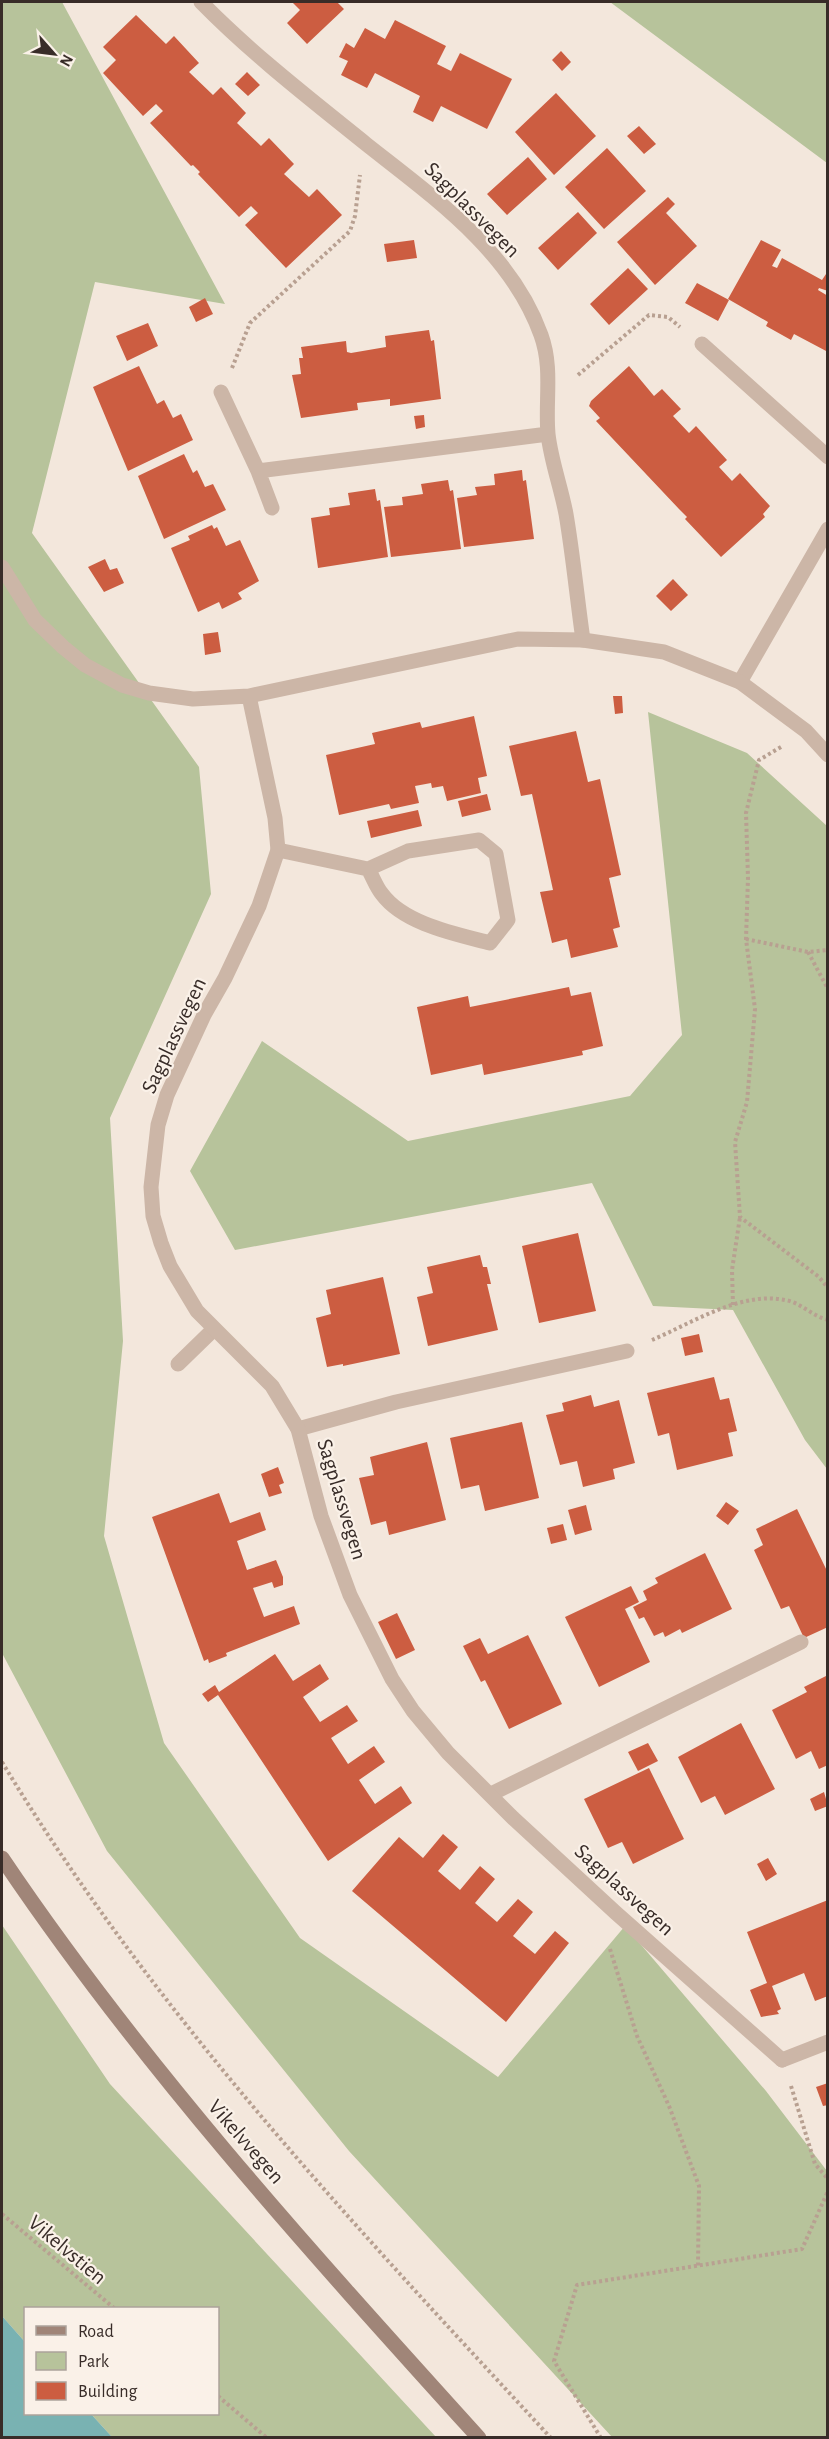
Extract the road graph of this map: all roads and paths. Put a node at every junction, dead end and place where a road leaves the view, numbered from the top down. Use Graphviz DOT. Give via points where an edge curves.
graph roads {
  1 [pos="201,2"];
  2 [pos="363,141"];
  3 [pos="702,344"];
  4 [pos="221,393"];
  5 [pos="549,399"];
  6 [pos="548,434"];
  7 [pos="828,457"];
  8 [pos="258,471"];
  9 [pos="272,508"];
  10 [pos="828,529"];
  11 [pos="2,567"];
  12 [pos="583,640"];
  13 [pos="740,682"];
  14 [pos="249,696"];
  15 [pos="785,746"];
  16 [pos="828,755"];
  17 [pos="278,850"];
  18 [pos="369,870"];
  19 [pos="746,939"];
  20 [pos="828,950"];
  21 [pos="808,952"];
  22 [pos="828,989"];
  23 [pos="740,1217"];
  24 [pos="828,1288"];
  25 [pos="733,1305"];
  26 [pos="828,1320"];
  27 [pos="214,1329"];
  28 [pos="627,1351"];
  29 [pos="178,1364"];
  30 [pos="298,1429"];
  31 [pos="801,1642"];
  32 [pos="2,1762"];
  33 [pos="491,1794"];
  34 [pos="2,1858"];
  35 [pos="616,1913"];
  36 [pos="828,2042"];
  37 [pos="782,2060"];
  38 [pos="828,2179"];
  39 [pos="828,2191"];
  40 [pos="2,2214"];
  41 [pos="698,2267"];
  42 [pos="113,2307"];
  43 [pos="219,2397"];
  44 [pos="267,2438"];
  45 [pos="479,2438"];
  46 [pos="551,2438"];
  47 [pos="601,2438"];
  1 -- 2 [label="street, Sagplassvegen" via="253,53"];
  2 -- 4 [label="path" via="356,216 350,231 250,323"];
  2 -- 5 [label="street, Sagplassvegen" via="424,188 509,275 541,336 548,361"];
  3 -- 5 [label="path" via="668,318 649,315"];
  3 -- 7 [label="street"];
  4 -- 8 [label="street"];
  5 -- 6 [label="street, Sagplassvegen"];
  6 -- 8 [label="street"];
  6 -- 12 [label="street, Sagplassvegen" via="566,514"];
  8 -- 9 [label="street"];
  10 -- 13 [label="street"];
  11 -- 14 [label="street" via="35,620 85,665 122,685 177,697"];
  12 -- 13 [label="street" via="664,652"];
  12 -- 14 [label="street" via="518,639"];
  13 -- 16 [label="street" via="806,731"];
  14 -- 17 [label="street, Sagplassvegen"];
  15 -- 19 [label="path" via="759,760 746,813"];
  17 -- 18 [label="street"];
  17 -- 27 [label="street, Sagplassvegen" via="259,906 167,1095 158,1125 153,1216 170,1266 197,1311"];
  18 -- 18 [label="street" via="382,894 397,909 438,930 490,943 508,920 496,854 479,840 408,850"];
  19 -- 21 [label="path"];
  19 -- 23 [label="path" via="755,1009 747,1102 735,1142"];
  20 -- 21 [label="path"];
  21 -- 22 [label="path"];
  23 -- 24 [label="path"];
  23 -- 25 [label="path" via="732,1270"];
  25 -- 26 [label="path" via="760,1298 787,1300"];
  25 -- 28 [label="path"];
  27 -- 29 [label="street"];
  27 -- 30 [label="street, Sagplassvegen" via="272,1386"];
  28 -- 30 [label="street" via="396,1402"];
  30 -- 33 [label="street, Sagplassvegen" via="321,1516 350,1595 376,1650 413,1711 448,1753"];
  31 -- 33 [label="street"];
  32 -- 46 [label="path" via="42,1829 172,2011 316,2181"];
  33 -- 35 [label="street, Sagplassvegen"];
  34 -- 45 [label="street, Vikelvvegen" via="109,2010 207,2131"];
  35 -- 37 [label="street, Sagplassvegen"];
  35 -- 41 [label="path" via="609,1947 637,2036 699,2186"];
  36 -- 37 [label="street"];
  37 -- 38 [label="path" via="815,2164"];
  39 -- 41 [label="path" via="802,2249"];
  40 -- 42 [label="path, Vikelvstien"];
  41 -- 47 [label="path" via="577,2285 554,2361"];
  43 -- 44 [label="path"];
}
